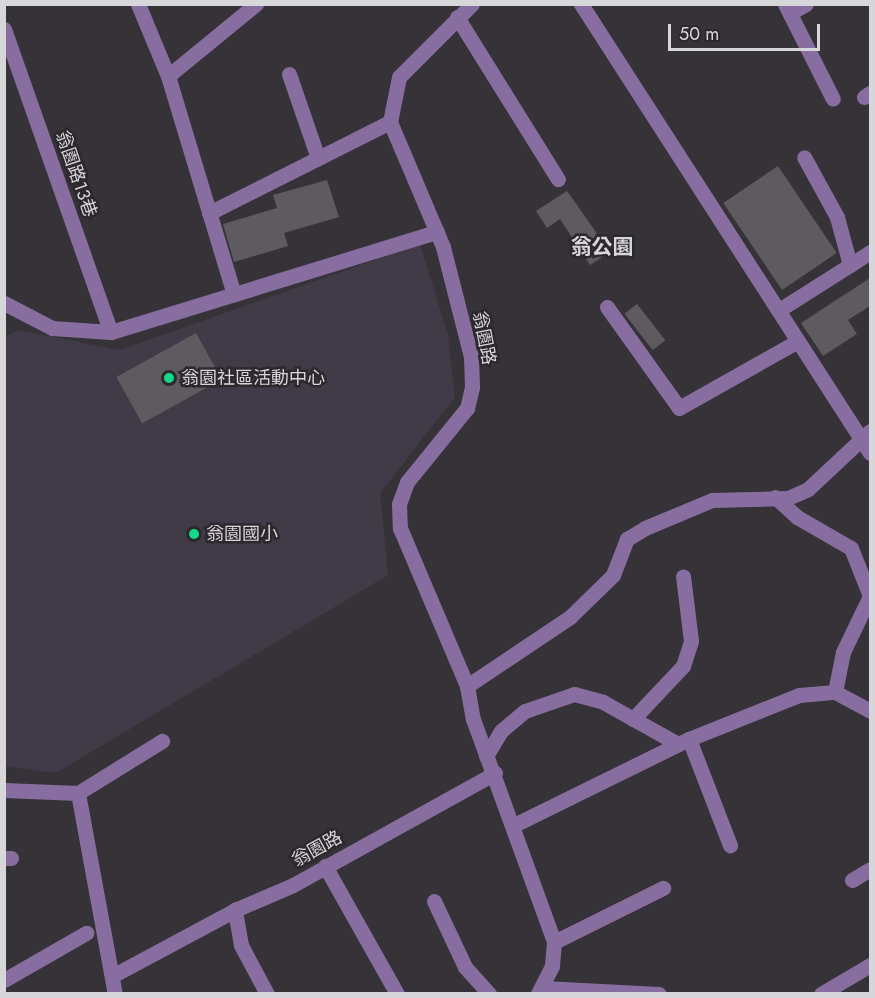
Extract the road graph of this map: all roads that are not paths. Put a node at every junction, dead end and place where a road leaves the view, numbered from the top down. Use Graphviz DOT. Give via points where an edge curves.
graph roads {
  1 [pos="138,4"];
  2 [pos="256,4"];
  3 [pos="472,4"];
  4 [pos="581,4"];
  5 [pos="806,4"];
  6 [pos="787,9"];
  7 [pos="458,17"];
  8 [pos="4,29"];
  9 [pos="289,74"];
  10 [pos="168,76"];
  11 [pos="833,99"];
  12 [pos="390,122"];
  13 [pos="804,157"];
  14 [pos="318,158"];
  15 [pos="558,179"];
  16 [pos="209,213"];
  17 [pos="437,232"];
  18 [pos="870,252"];
  19 [pos="850,265"];
  20 [pos="234,294"];
  21 [pos="4,303"];
  22 [pos="607,306"];
  23 [pos="779,310"];
  24 [pos="111,332"];
  25 [pos="796,342"];
  26 [pos="865,434"];
  27 [pos="870,453"];
  28 [pos="775,497"];
  29 [pos="683,576"];
  30 [pos="467,686"];
  31 [pos="835,692"];
  32 [pos="870,711"];
  33 [pos="633,719"];
  34 [pos="162,741"];
  35 [pos="684,742"];
  36 [pos="486,756"];
  37 [pos="495,773"];
  38 [pos="4,790"];
  39 [pos="78,793"];
  40 [pos="516,824"];
  41 [pos="730,845"];
  42 [pos="324,866"];
  43 [pos="870,869"];
  44 [pos="852,880"];
  45 [pos="663,888"];
  46 [pos="434,901"];
  47 [pos="235,910"];
  48 [pos="86,933"];
  49 [pos="554,942"];
  50 [pos="870,965"];
  51 [pos="112,976"];
  52 [pos="4,980"];
  53 [pos="540,991"];
  54 [pos="115,993"];
  55 [pos="267,993"];
  56 [pos="398,993"];
  57 [pos="489,993"];
  58 [pos="659,993"];
  59 [pos="821,993"];
  1 -- 10 [label="street"];
  2 -- 10 [label="street"];
  3 -- 7 [label="street"];
  4 -- 23 [label="street"];
  5 -- 6 [label="street"];
  6 -- 11 [label="street"];
  7 -- 12 [label="street" via="399,77"];
  7 -- 15 [label="street"];
  8 -- 24 [label="street, 翁園路13巷"];
  9 -- 14 [label="street"];
  10 -- 16 [label="street"];
  12 -- 14 [label="street"];
  12 -- 17 [label="street, 翁園路"];
  13 -- 19 [label="street" via="837,217"];
  14 -- 16 [label="street"];
  16 -- 20 [label="street"];
  17 -- 20 [label="street"];
  17 -- 30 [label="street, 翁園路" via="471,357 472,387 467,408 407,482 399,504 400,528"];
  18 -- 19 [label="street"];
  19 -- 23 [label="street"];
  20 -- 24 [label="street"];
  21 -- 24 [label="street" via="52,328"];
  22 -- 25 [label="street" via="679,408"];
  23 -- 25 [label="street"];
  25 -- 26 [label="street"];
  26 -- 27 [label="street"];
  26 -- 28 [label="street" via="808,489 788,498"];
  28 -- 30 [label="street" via="712,500 627,539 613,575 570,617"];
  28 -- 31 [label="street" via="797,517 851,548 870,596 843,652"];
  29 -- 33 [label="street" via="691,641 683,666"];
  30 -- 36 [label="street, 翁園路"];
  31 -- 32 [label="street"];
  31 -- 35 [label="street" via="799,695"];
  33 -- 35 [label="street"];
  33 -- 36 [label="street" via="586,695 555,697 525,711 501,731"];
  34 -- 39 [label="street"];
  35 -- 40 [label="street"];
  35 -- 41 [label="street"];
  36 -- 37 [label="street, 翁園路"];
  37 -- 40 [label="street, 翁園路"];
  37 -- 42 [label="street, 翁園路"];
  38 -- 39 [label="street"];
  39 -- 51 [label="street"];
  40 -- 49 [label="street, 翁園路"];
  42 -- 47 [label="street, 翁園路"];
  42 -- 56 [label="street"];
  43 -- 44 [label="street"];
  45 -- 49 [label="street"];
  46 -- 57 [label="street" via="465,967"];
  47 -- 51 [label="street, 翁園路"];
  47 -- 55 [label="street" via="241,945"];
  48 -- 52 [label="street"];
  49 -- 53 [label="street"];
  50 -- 59 [label="street"];
  51 -- 54 [label="street"];
  53 -- 58 [label="street"];
}
